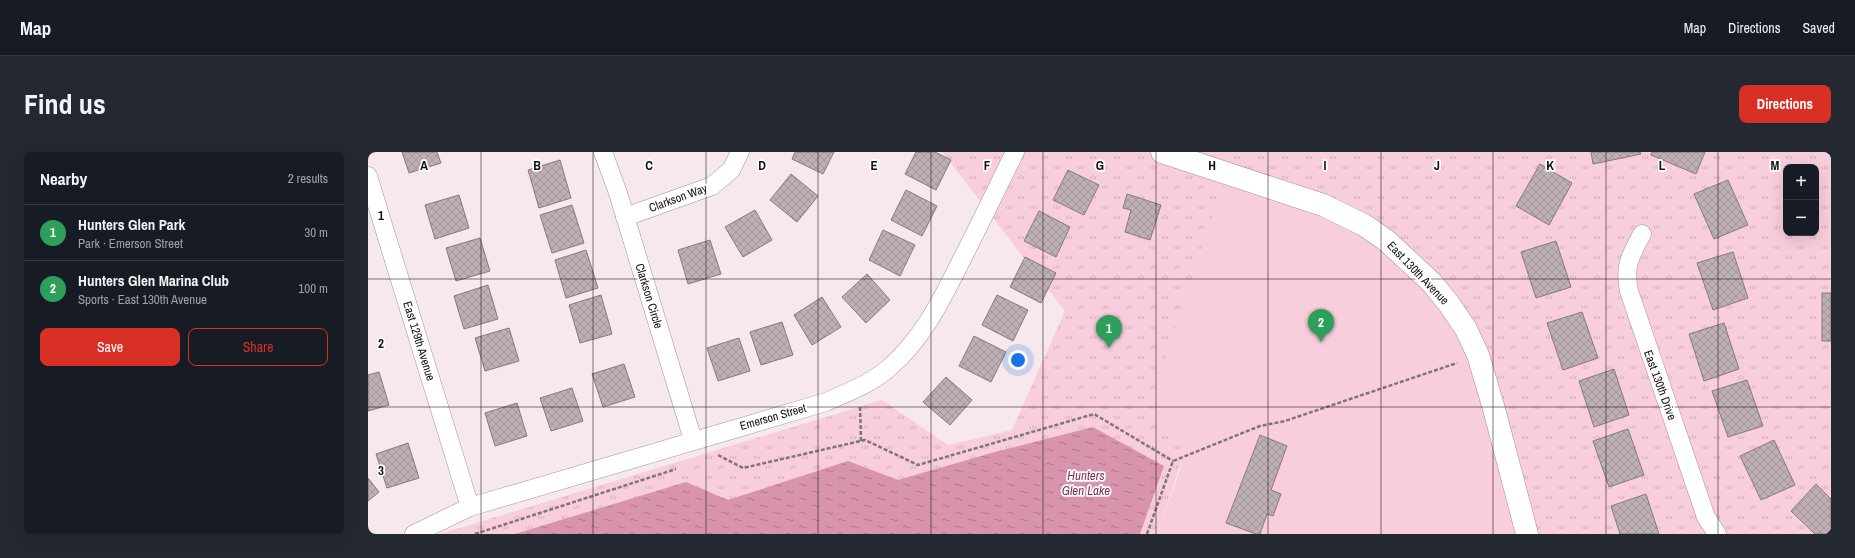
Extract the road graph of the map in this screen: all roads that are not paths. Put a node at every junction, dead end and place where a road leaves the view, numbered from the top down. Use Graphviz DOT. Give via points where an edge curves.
graph roads {
  1 [pos="604,152"];
  2 [pos="740,152"];
  3 [pos="1015,152"];
  4 [pos="1162,152"];
  5 [pos="368,176"];
  6 [pos="625,217"];
  7 [pos="1642,234"];
  8 [pos="693,440"];
  9 [pos="470,507"];
  10 [pos="414,534"];
  11 [pos="1527,534"];
  12 [pos="1717,534"];
  1 -- 6 [label="street, Clarkson Circle"];
  2 -- 6 [label="street, Clarkson Way" via="731,170 712,186"];
  3 -- 8 [label="street, Emerson Street" via="938,307 915,342 889,368 857,389 826,402"];
  4 -- 11 [label="street, East 130th Avenue" via="1323,205 1364,225 1387,241 1432,284 1450,304 1478,355"];
  5 -- 9 [label="street, East 129th Avenue"];
  6 -- 8 [label="street, Clarkson Circle"];
  7 -- 12 [label="street, East 130th Drive" via="1631,256 1626,274 1629,291 1706,518"];
  8 -- 9 [label="street, Emerson Street"];
  9 -- 10 [label="street, Emerson Street"];
}
